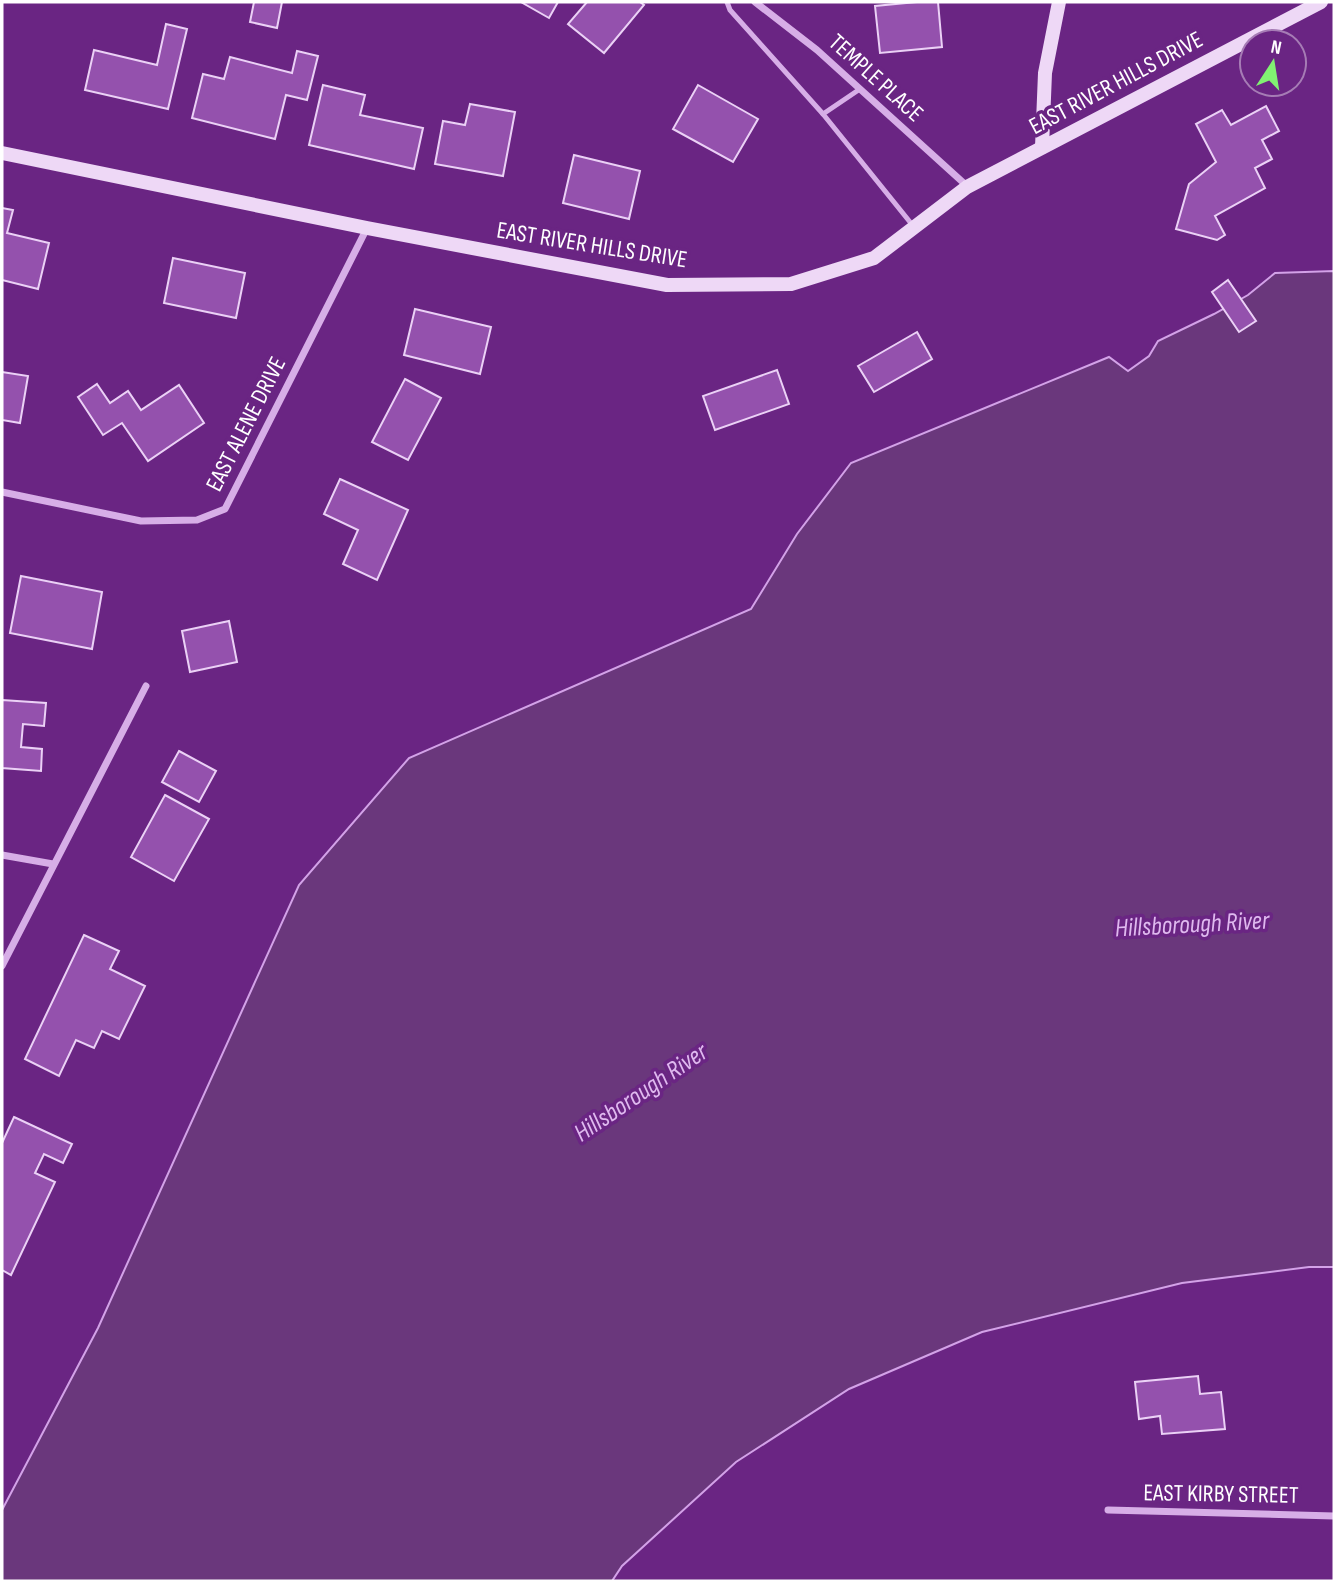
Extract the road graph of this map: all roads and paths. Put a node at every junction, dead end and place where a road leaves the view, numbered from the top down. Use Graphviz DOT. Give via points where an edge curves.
graph roads {
  1 [pos="727,2"];
  2 [pos="755,2"];
  3 [pos="1059,2"];
  4 [pos="1321,2"];
  5 [pos="860,89"];
  6 [pos="823,114"];
  7 [pos="1042,147"];
  8 [pos="2,153"];
  9 [pos="967,187"];
  10 [pos="914,227"];
  11 [pos="367,228"];
  12 [pos="2,492"];
  13 [pos="146,686"];
  14 [pos="2,855"];
  15 [pos="53,864"];
  16 [pos="2,966"];
  17 [pos="1108,1510"];
  18 [pos="1334,1516"];
  1 -- 6 [label="lane"];
  2 -- 5 [label="street, TEMPLE PLACE"];
  3 -- 7 [label="street" via="1045,73"];
  4 -- 7 [label="street, EAST RIVER HILLS DRIVE"];
  5 -- 6 [label="lane"];
  5 -- 9 [label="street, TEMPLE PLACE"];
  6 -- 10 [label="lane"];
  7 -- 9 [label="street, EAST RIVER HILLS DRIVE"];
  8 -- 11 [label="street, EAST RIVER HILLS DRIVE"];
  9 -- 10 [label="street, EAST RIVER HILLS DRIVE"];
  10 -- 11 [label="street, EAST RIVER HILLS DRIVE" via="874,258 791,284 667,285"];
  11 -- 12 [label="street, EAST ALENE DRIVE" via="225,509 197,520 141,521"];
  13 -- 15 [label="street"];
  14 -- 15 [label="street"];
  15 -- 16 [label="street"];
  17 -- 18 [label="street, EAST KIRBY STREET"];
}
